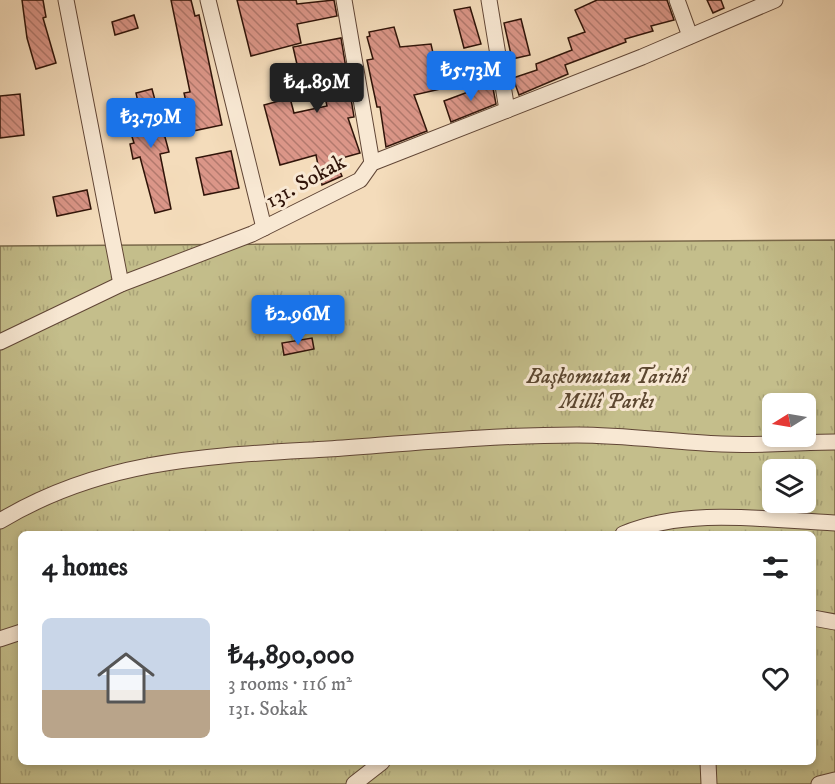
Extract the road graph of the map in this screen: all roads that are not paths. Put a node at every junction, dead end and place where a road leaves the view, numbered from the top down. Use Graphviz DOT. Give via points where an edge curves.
graph roads {
  1 [pos="66,0"];
  2 [pos="208,0"];
  3 [pos="344,0"];
  4 [pos="489,0"];
  5 [pos="677,0"];
  6 [pos="775,0"];
  7 [pos="690,36"];
  8 [pos="507,110"];
  9 [pos="372,163"];
  10 [pos="264,228"];
  11 [pos="121,284"];
  12 [pos="0,342"];
  13 [pos="835,442"];
  14 [pos="0,521"];
  15 [pos="835,523"];
  16 [pos="783,527"];
  17 [pos="631,531"];
  18 [pos="816,619"];
  19 [pos="835,622"];
  20 [pos="18,633"];
  21 [pos="0,639"];
  22 [pos="378,765"];
  23 [pos="708,765"];
  24 [pos="835,780"];
  25 [pos="354,784"];
  26 [pos="709,784"];
  27 [pos="819,784"];
  1 -- 11 [label="street"];
  2 -- 10 [label="street"];
  3 -- 9 [label="street"];
  4 -- 8 [label="street"];
  5 -- 7 [label="street"];
  6 -- 7 [label="street, 131. Sokak"];
  7 -- 8 [label="street, 131. Sokak"];
  8 -- 9 [label="street, 131. Sokak"];
  9 -- 10 [label="street, 131. Sokak" via="360,180"];
  10 -- 11 [label="street, 131. Sokak"];
  11 -- 12 [label="street, 131. Sokak"];
  13 -- 14 [label="street" via="723,444 579,435 472,437 233,455 122,470 69,486"];
  15 -- 16 [label="street"];
  16 -- 17 [label="street" via="699,518"];
  18 -- 19 [label="street"];
  20 -- 21 [label="street"];
  22 -- 25 [label="street"];
  23 -- 26 [label="street"];
  24 -- 27 [label="street"];
}
